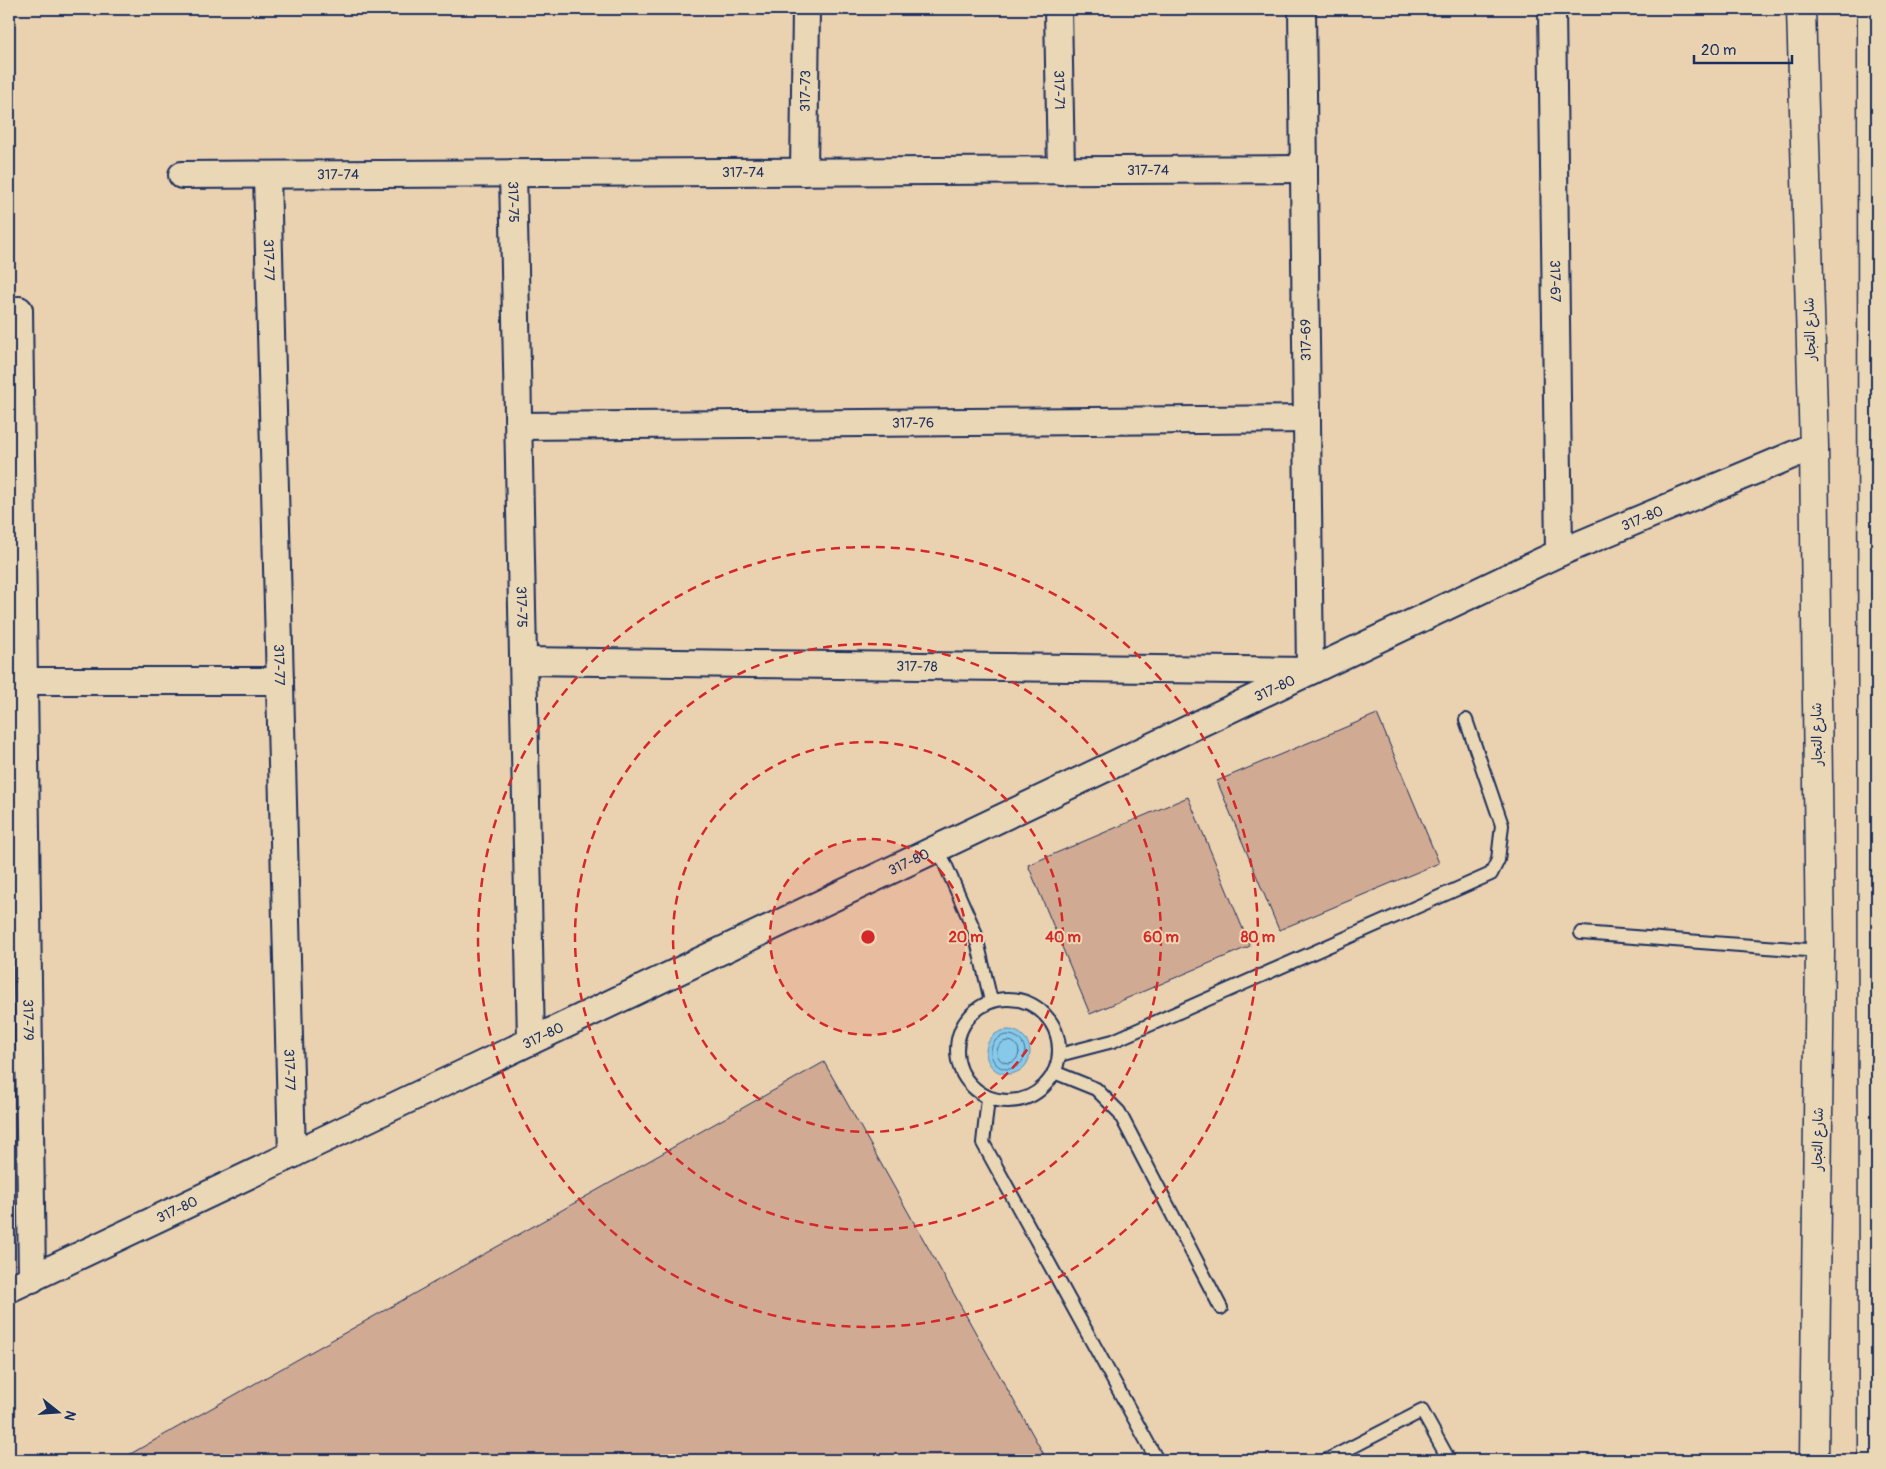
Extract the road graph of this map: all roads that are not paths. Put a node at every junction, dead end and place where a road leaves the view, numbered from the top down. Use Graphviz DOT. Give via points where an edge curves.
graph roads {
  1 [pos="806,9"];
  2 [pos="1058,9"];
  3 [pos="1302,9"];
  4 [pos="1552,9"];
  5 [pos="1801,9"];
  6 [pos="1872,9"];
  7 [pos="1304,169"];
  8 [pos="1061,171"];
  9 [pos="804,172"];
  10 [pos="513,173"];
  11 [pos="182,175"];
  12 [pos="267,175"];
  13 [pos="19,310"];
  14 [pos="14,390"];
  15 [pos="1307,419"];
  16 [pos="518,426"];
  17 [pos="1814,446"];
  18 [pos="1559,553"];
  19 [pos="523,661"];
  20 [pos="1875,663"];
  21 [pos="1310,671"];
  22 [pos="16,680"];
  23 [pos="280,682"];
  24 [pos="1466,720"];
  25 [pos="938,848"];
  26 [pos="1580,934"];
  27 [pos="1875,942"];
  28 [pos="1820,951"];
  29 [pos="991,1001"];
  30 [pos="531,1041"];
  31 [pos="1059,1054"];
  32 [pos="1054,1072"];
  33 [pos="988,1098"];
  34 [pos="292,1155"];
  35 [pos="1875,1261"];
  36 [pos="20,1284"];
  37 [pos="1222,1308"];
  38 [pos="1876,1410"];
  39 [pos="1157,1460"];
  40 [pos="1327,1460"];
  41 [pos="1449,1460"];
  42 [pos="1814,1460"];
  43 [pos="1873,1460"];
  1 -- 9 [label="street, 317-73"];
  2 -- 8 [label="street, 317-71"];
  3 -- 7 [label="street, 317-69"];
  4 -- 18 [label="street, 317-67"];
  5 -- 17 [label="street, شارع التجار"];
  6 -- 20 [label="street"];
  7 -- 8 [label="street, 317-74"];
  7 -- 15 [label="street, 317-69"];
  8 -- 9 [label="street, 317-74"];
  9 -- 10 [label="street, 317-74"];
  10 -- 12 [label="street, 317-74"];
  10 -- 16 [label="street, 317-75"];
  11 -- 12 [label="street, 317-74"];
  12 -- 23 [label="street, 317-77"];
  13 -- 14 [label="street, 317-79"];
  14 -- 22 [label="street, 317-79"];
  15 -- 16 [label="street, 317-76"];
  15 -- 21 [label="street, 317-69"];
  16 -- 19 [label="street, 317-75"];
  17 -- 18 [label="street, 317-80"];
  17 -- 28 [label="street, شارع التجار"];
  18 -- 21 [label="street, 317-80"];
  19 -- 21 [label="street, 317-78"];
  19 -- 30 [label="street, 317-75"];
  20 -- 27 [label="street"];
  21 -- 25 [label="street, 317-80"];
  22 -- 23 [label="street"];
  22 -- 36 [label="street, 317-79"];
  23 -- 34 [label="street, 317-77"];
  24 -- 31 [label="lane" via="1502,825 1498,860 1491,874 1113,1040"];
  25 -- 29 [label="lane" via="975,932"];
  25 -- 30 [label="street, 317-80"];
  26 -- 28 [label="lane"];
  27 -- 35 [label="street"];
  28 -- 42 [label="street, شارع التجار"];
  29 -- 31 [label="lane" via="1016,998 1039,1009 1055,1029"];
  29 -- 33 [label="lane" via="966,1019 956,1048 964,1078"];
  30 -- 34 [label="street, 317-80"];
  31 -- 32 [label="lane"];
  32 -- 33 [label="lane" via="1037,1092 1013,1101"];
  32 -- 37 [label="lane" via="1096,1088 1119,1112"];
  33 -- 39 [label="lane" via="983,1143"];
  34 -- 36 [label="street, 317-80"];
  35 -- 38 [label="street"];
  38 -- 43 [label="street"];
  40 -- 41 [label="lane" via="1422,1411"];
}
